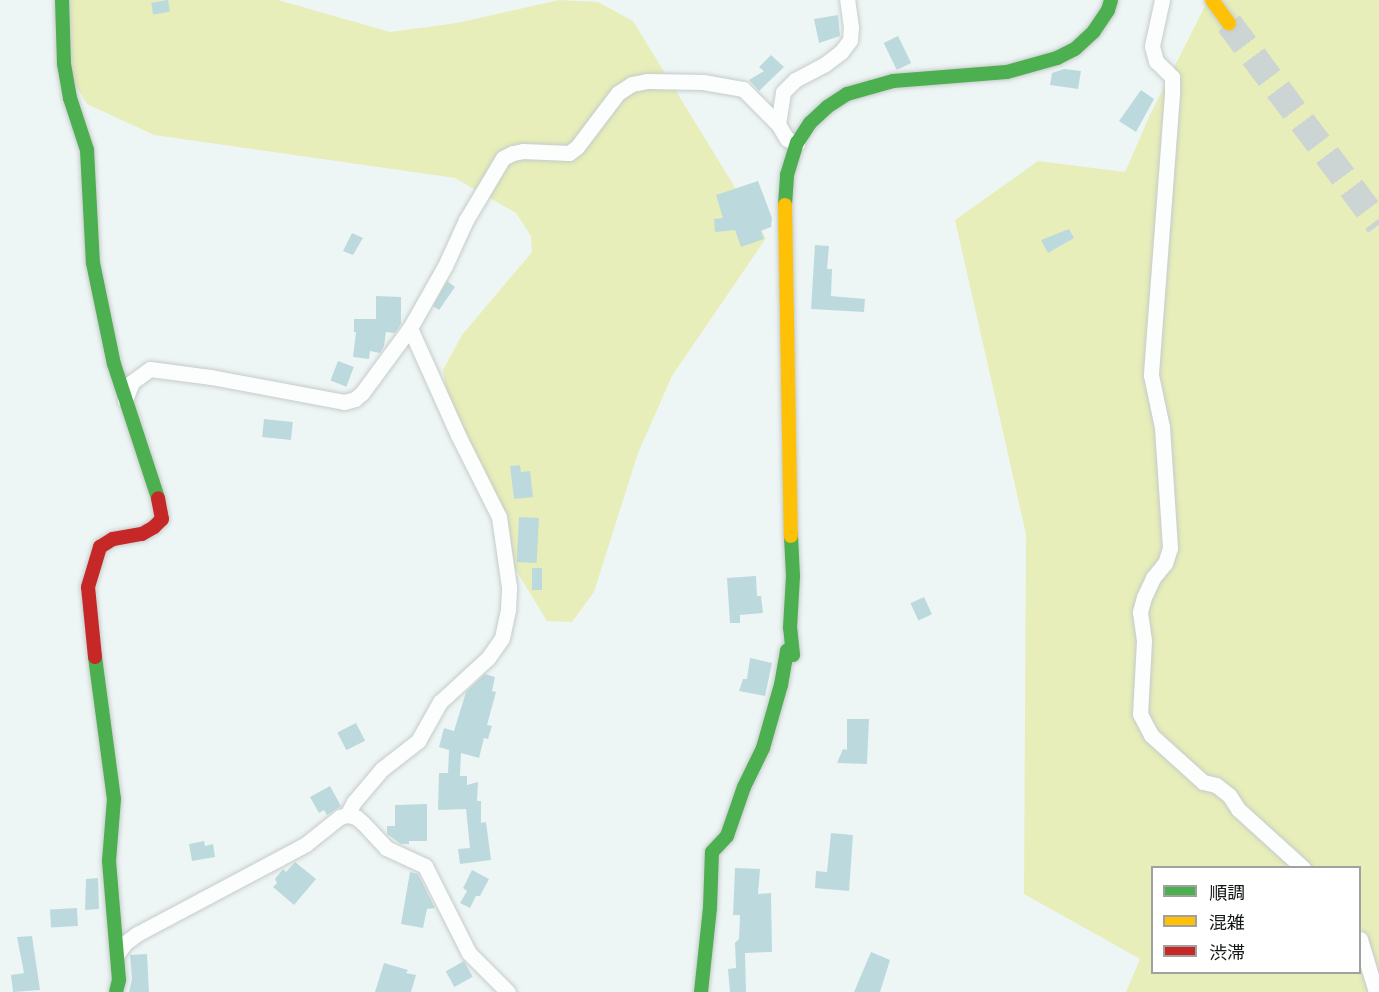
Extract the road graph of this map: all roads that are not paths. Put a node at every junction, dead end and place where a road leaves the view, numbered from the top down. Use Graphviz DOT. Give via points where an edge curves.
graph roads {
  1 [pos="62,0"];
  2 [pos="847,0"];
  3 [pos="1111,0"];
  4 [pos="1162,0"];
  5 [pos="1212,0"];
  6 [pos="1229,23"];
  7 [pos="778,124"];
  8 [pos="797,143"];
  9 [pos="410,328"];
  10 [pos="125,400"];
  11 [pos="347,815"];
  12 [pos="1302,866"];
  13 [pos="1361,945"];
  14 [pos="117,954"];
  15 [pos="116,992"];
  16 [pos="508,992"];
  17 [pos="701,992"];
  18 [pos="1376,992"];
  1 -- 10 [label="main road" via="64,64 87,150 93,263"];
  2 -- 7 [label="street" via="850,40 834,58 795,80 783,92"];
  3 -- 8 [label="main road" via="1094,31 1075,49 1057,58 1006,72 868,86 826,107"];
  4 -- 12 [label="street" via="1152,46 1156,61 1172,77 1172,94 1151,375 1162,427 1170,548 1140,612 1144,641 1140,714 1151,735 1203,782 1216,785 1229,795 1238,809"];
  5 -- 6 [label="main road"];
  7 -- 8 [label="street" via="787,139"];
  7 -- 9 [label="street" via="742,90 702,82 632,84 618,93 569,153 523,151 503,158"];
  8 -- 17 [label="main road" via="787,175 784,231 793,655 787,651 782,685 763,748 727,836 712,852"];
  9 -- 10 [label="street" via="363,393 344,402 150,369 132,382"];
  9 -- 11 [label="street" via="499,517 509,587 508,609 502,638 488,658 440,702 418,741 382,769"];
  10 -- 14 [label="main road" via="162,519 142,534 113,539 100,547 88,587 114,798 109,861"];
  11 -- 14 [label="street" via="306,844 137,934"];
  11 -- 16 [label="street" via="356,817 386,848 425,866 469,953"];
  13 -- 18 [label="street"];
  14 -- 15 [label="main road"];
}
